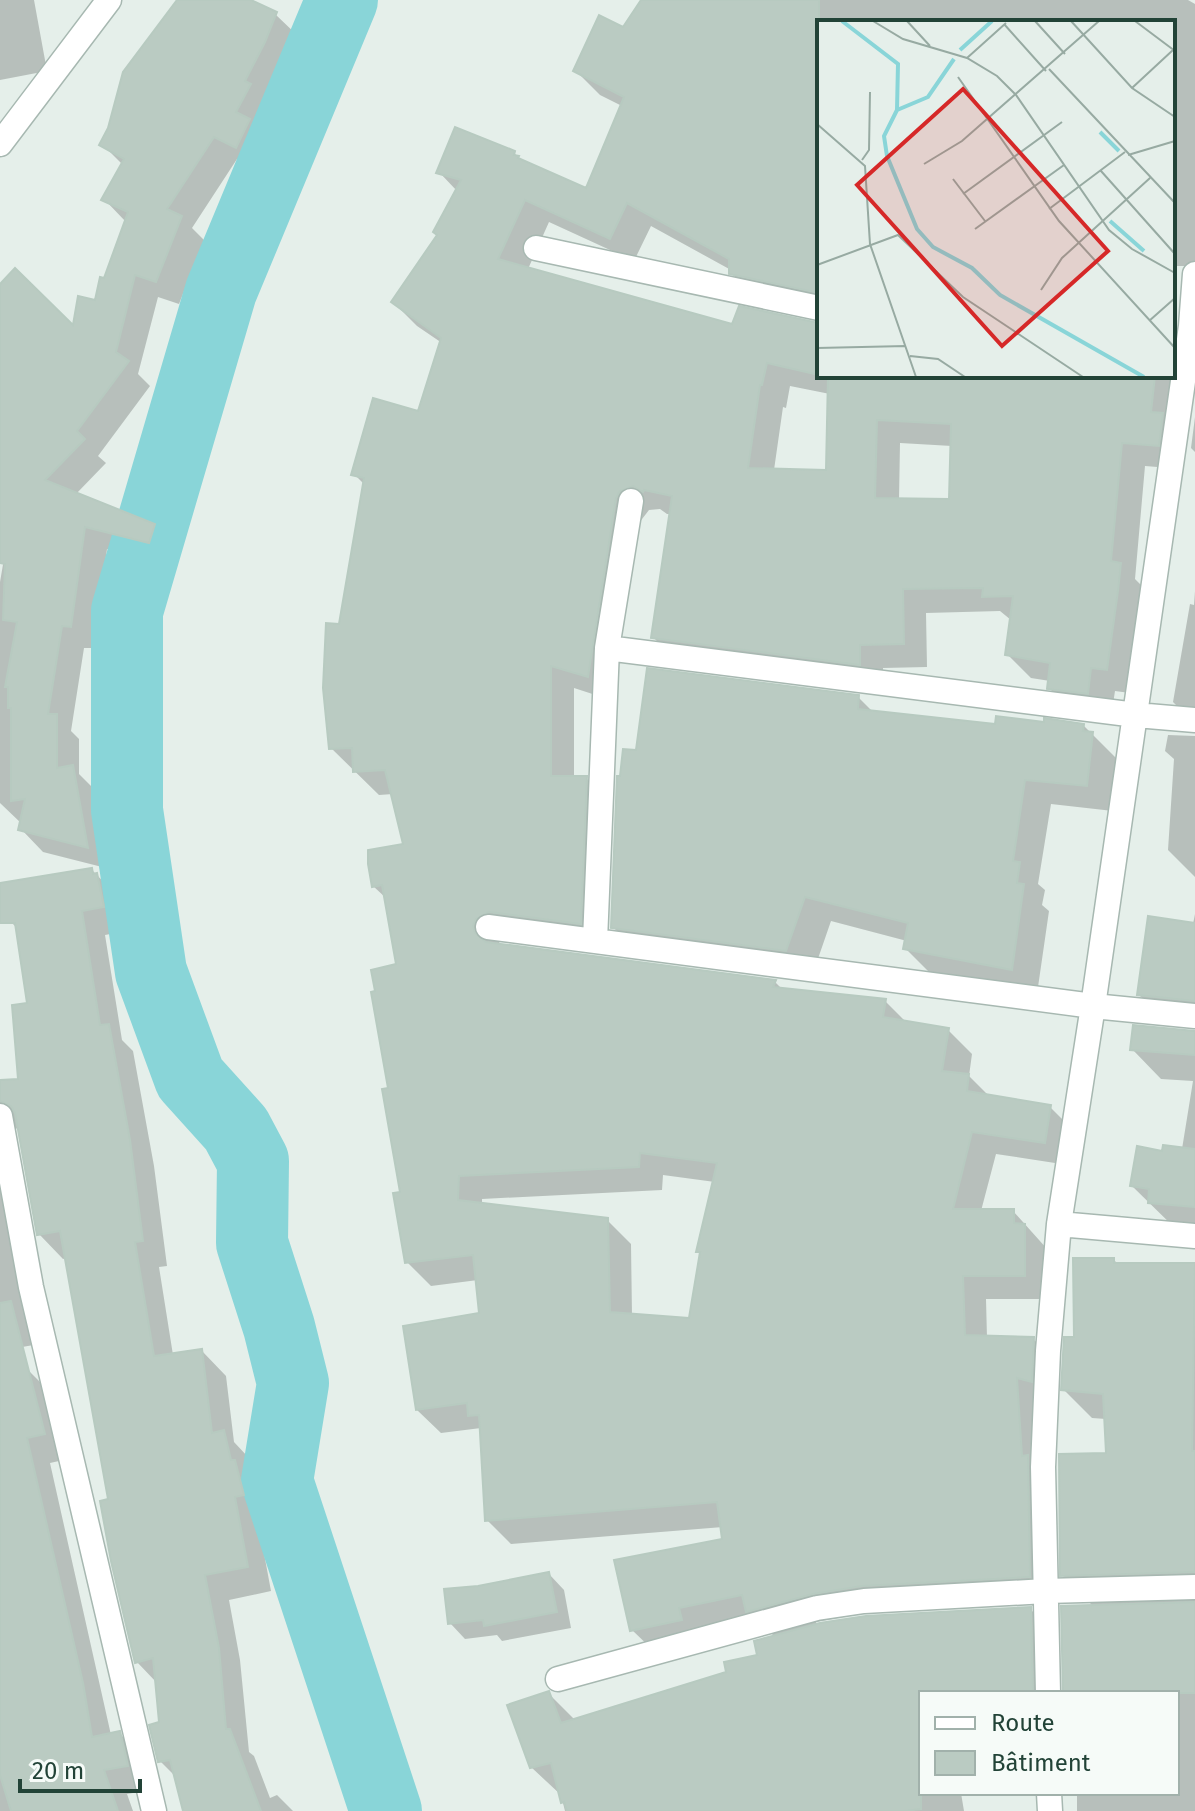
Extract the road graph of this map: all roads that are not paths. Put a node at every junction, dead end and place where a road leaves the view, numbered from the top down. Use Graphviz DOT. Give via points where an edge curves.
graph roads {
  1 [pos="109,0"];
  2 [pos="0,144"];
  3 [pos="536,248"];
  4 [pos="1195,274"];
  5 [pos="817,308"];
  6 [pos="1186,326"];
  7 [pos="631,501"];
  8 [pos="607,648"];
  9 [pos="1136,715"];
  10 [pos="1195,720"];
  11 [pos="488,927"];
  12 [pos="595,941"];
  13 [pos="1093,1006"];
  14 [pos="1195,1016"];
  15 [pos="0,1116"];
  16 [pos="1059,1224"];
  17 [pos="1195,1236"];
  18 [pos="1195,1587"];
  19 [pos="1046,1591"];
  20 [pos="558,1679"];
  21 [pos="1048,1691"];
  22 [pos="154,1811"];
  1 -- 2 [label="street"];
  3 -- 5 [label="street"];
  4 -- 6 [label="street"];
  6 -- 9 [label="street"];
  7 -- 8 [label="street"];
  8 -- 9 [label="street"];
  8 -- 12 [label="street"];
  9 -- 10 [label="street"];
  9 -- 13 [label="street"];
  11 -- 12 [label="street"];
  12 -- 13 [label="street"];
  13 -- 14 [label="street"];
  13 -- 16 [label="street"];
  15 -- 22 [label="street" via="31,1287"];
  16 -- 17 [label="street"];
  16 -- 19 [label="street" via="1043,1467"];
  18 -- 19 [label="street"];
  19 -- 20 [label="street" via="817,1608"];
  19 -- 21 [label="street"];
}
